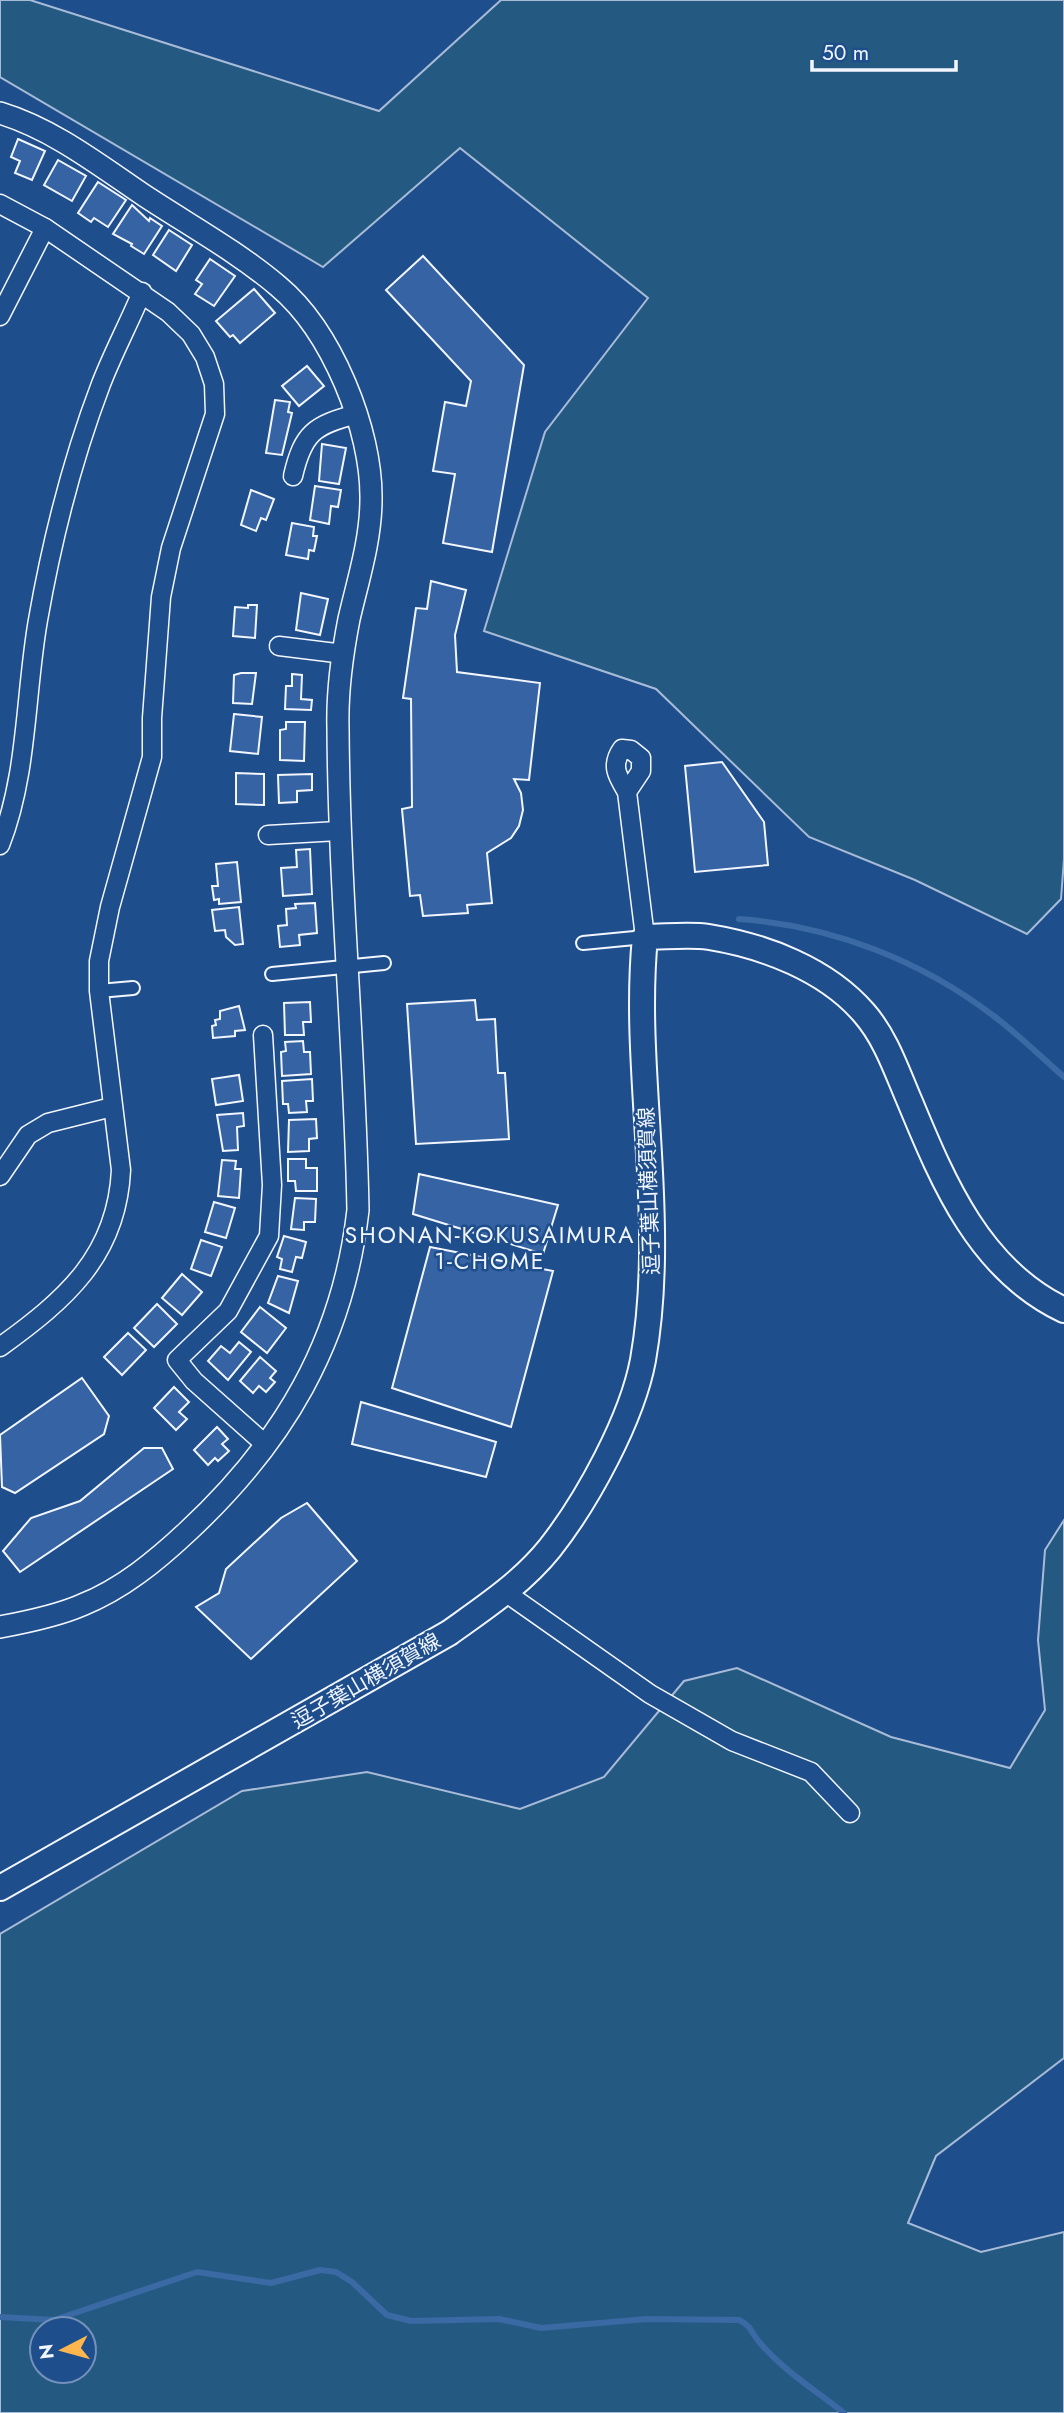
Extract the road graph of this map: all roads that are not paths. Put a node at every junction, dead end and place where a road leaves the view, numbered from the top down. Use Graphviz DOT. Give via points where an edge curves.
graph roads {
  1 [pos="0,113"];
  2 [pos="0,204"];
  3 [pos="45,228"];
  4 [pos="142,292"];
  5 [pos="0,316"];
  6 [pos="357,414"];
  7 [pos="293,476"];
  8 [pos="279,646"];
  9 [pos="344,654"];
  10 [pos="628,792"];
  11 [pos="338,831"];
  12 [pos="268,835"];
  13 [pos="0,845"];
  14 [pos="645,937"];
  15 [pos="583,943"];
  16 [pos="384,963"];
  17 [pos="346,967"];
  18 [pos="272,974"];
  19 [pos="134,988"];
  20 [pos="99,991"];
  21 [pos="263,1035"];
  22 [pos="112,1107"];
  23 [pos="0,1176"];
  24 [pos="1064,1310"];
  25 [pos="0,1347"];
  26 [pos="266,1445"];
  27 [pos="505,1592"];
  28 [pos="0,1627"];
  29 [pos="850,1813"];
  30 [pos="0,1888"];
  1 -- 6 [label="street" via="74,148 279,287 311,323"];
  2 -- 3 [label="street"];
  3 -- 4 [label="street"];
  3 -- 5 [label="street"];
  4 -- 13 [label="street" via="101,384 62,504 38,621 26,724"];
  4 -- 20 [label="street" via="191,334 205,357 214,384 215,414 171,548 161,597 152,757 110,907 99,961"];
  6 -- 7 [label="street" via="317,426 300,447"];
  6 -- 9 [label="street" via="371,498 364,563"];
  8 -- 9 [label="street"];
  9 -- 11 [label="street" via="337,695"];
  10 -- 14 [label="street"];
  11 -- 12 [label="street"];
  11 -- 17 [label="street"];
  14 -- 15 [label="street"];
  14 -- 24 [label="main road" via="707,937 762,950 806,969 863,1012 882,1040 931,1154 977,1239 1011,1276"];
  14 -- 27 [label="main road, 逗子葉山横須賀線" via="639,991 652,1280 643,1362 621,1425 591,1488 549,1549"];
  16 -- 17 [label="street"];
  17 -- 18 [label="street"];
  17 -- 26 [label="street" via="357,1162 353,1255 320,1355 301,1396"];
  19 -- 20 [label="street"];
  20 -- 22 [label="street"];
  21 -- 26 [label="street" via="272,1185 268,1236 228,1311 177,1360"];
  22 -- 23 [label="street" via="48,1123 29,1135"];
  22 -- 25 [label="street" via="121,1171 114,1219 89,1270 46,1314"];
  26 -- 28 [label="street" via="222,1500 128,1580 82,1605"];
  27 -- 29 [label="street" via="650,1694 732,1741 811,1772"];
  27 -- 30 [label="main road, 逗子葉山横須賀線" via="391,1669"];
}
